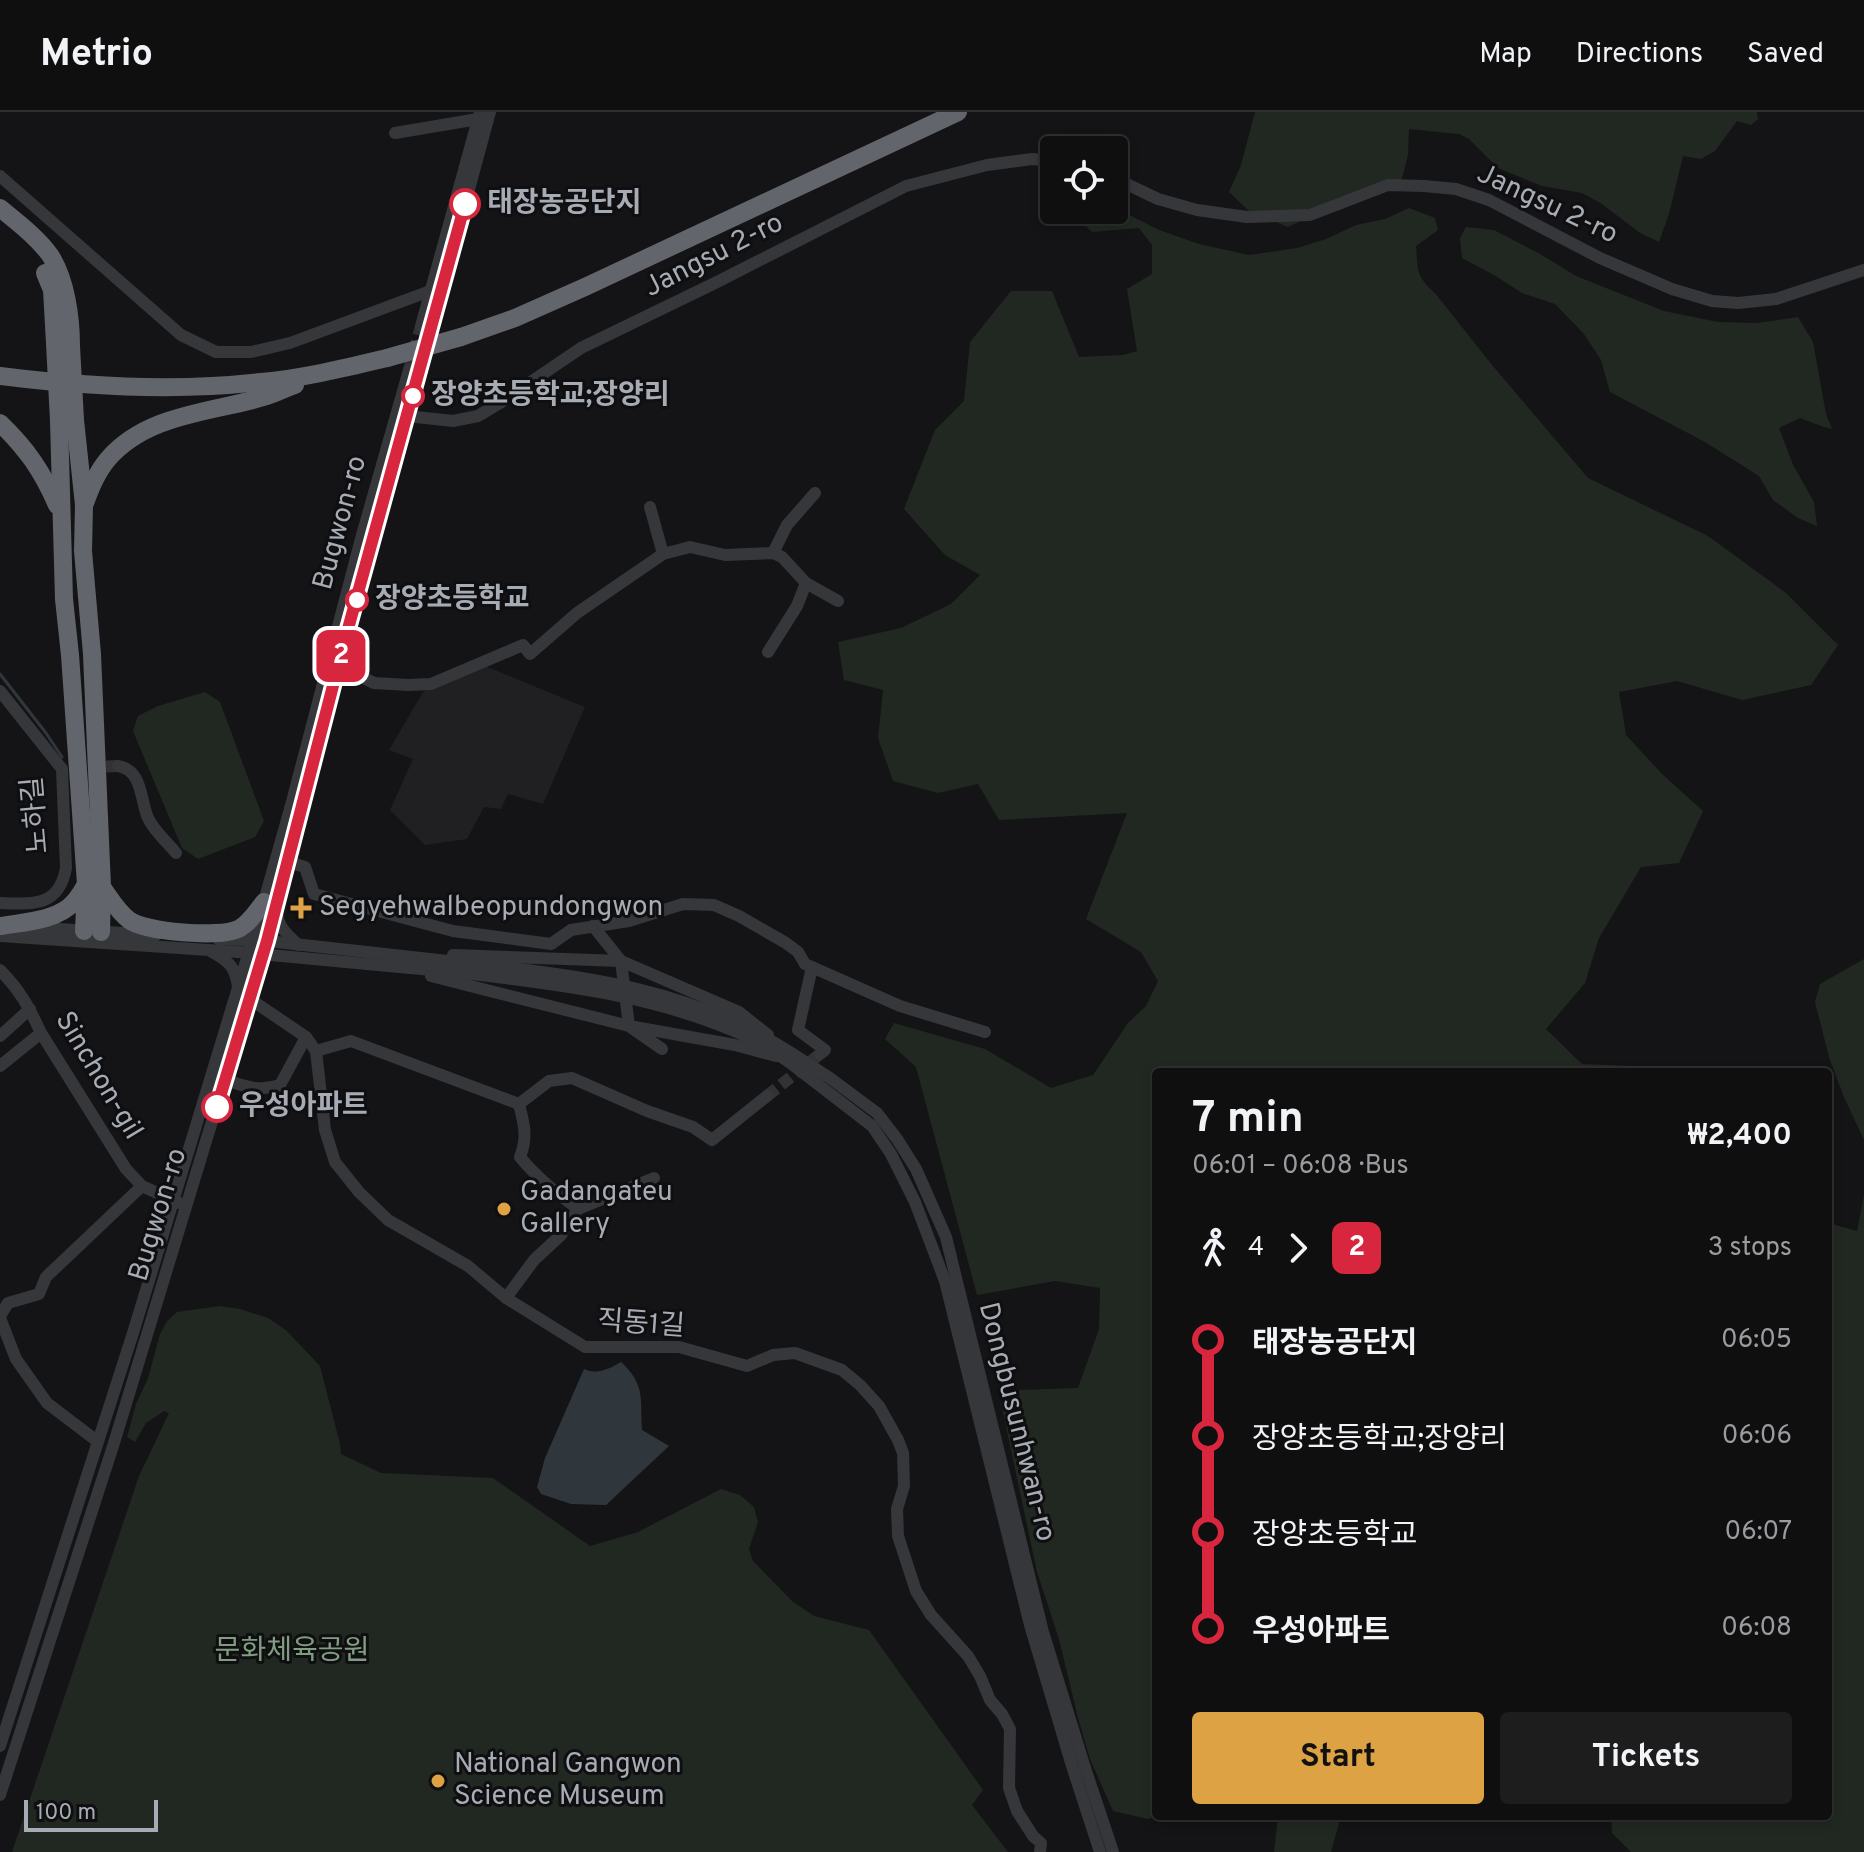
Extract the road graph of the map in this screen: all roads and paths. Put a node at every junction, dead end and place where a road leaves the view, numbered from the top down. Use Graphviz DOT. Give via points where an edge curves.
graph roads {
  1 [pos="930,112"];
  2 [pos="958,112"];
  3 [pos="484,116"];
  4 [pos="395,133"];
  5 [pos="1040,160"];
  6 [pos="0,176"];
  7 [pos="1128,185"];
  8 [pos="0,208"];
  9 [pos="0,220"];
  10 [pos="1864,270"];
  11 [pos="435,293"];
  12 [pos="427,324"];
  13 [pos="458,332"];
  14 [pos="63,344"];
  15 [pos="386,354"];
  16 [pos="0,366"];
  17 [pos="415,368"];
  18 [pos="331,371"];
  19 [pos="0,376"];
  20 [pos="402,414"];
  21 [pos="67,421"];
  22 [pos="0,423"];
  23 [pos="815,493"];
  24 [pos="84,505"];
  25 [pos="650,507"];
  26 [pos="61,515"];
  27 [pos="773,553"];
  28 [pos="663,554"];
  29 [pos="356,582"];
  30 [pos="806,583"];
  31 [pos="838,601"];
  32 [pos="768,652"];
  33 [pos="339,666"];
  34 [pos="0,691"];
  35 [pos="118,766"];
  36 [pos="176,853"];
  37 [pos="288,862"];
  38 [pos="94,885"];
  39 [pos="0,903"];
  40 [pos="270,903"];
  41 [pos="0,926"];
  42 [pos="593,926"];
  43 [pos="166,934"];
  44 [pos="0,936"];
  45 [pos="92,937"];
  46 [pos="205,941"];
  47 [pos="250,947"];
  48 [pos="265,948"];
  49 [pos="295,951"];
  50 [pos="358,957"];
  51 [pos="621,961"];
  52 [pos="812,967"];
  53 [pos="0,970"];
  54 [pos="238,987"];
  55 [pos="252,993"];
  56 [pos="30,1009"];
  57 [pos="629,1026"];
  58 [pos="985,1032"];
  59 [pos="41,1033"];
  60 [pos="0,1036"];
  61 [pos="306,1037"];
  62 [pos="662,1049"];
  63 [pos="316,1051"];
  64 [pos="820,1054"];
  65 [pos="787,1056"];
  66 [pos="0,1066"];
  67 [pos="212,1075"];
  68 [pos="226,1080"];
  69 [pos="767,1096"];
  70 [pos="519,1104"];
  71 [pos="654,1178"];
  72 [pos="142,1186"];
  73 [pos="180,1203"];
  74 [pos="578,1209"];
  75 [pos="506,1298"];
  76 [pos="0,1317"];
  77 [pos="97,1441"];
  78 [pos="0,1746"];
  79 [pos="0,1795"];
  80 [pos="1040,1852"];
  81 [pos="1100,1852"];
  82 [pos="1113,1852"];
  1 -- 13 [label="highway"];
  2 -- 13 [label="highway" via="515,318"];
  3 -- 4 [label="street"];
  3 -- 11 [label="street"];
  5 -- 20 [label="street, Jangsu 2-ro" via="987,165 906,186 581,348 478,416 453,421"];
  6 -- 11 [label="street" via="181,335 216,352 251,352 290,343"];
  7 -- 10 [label="street, Jangsu 2-ro" via="1197,210 1247,217 1310,215 1388,185 1456,189 1489,200 1600,258 1712,301 1776,299"];
  8 -- 14 [label="highway" via="51,257 71,323"];
  9 -- 14 [label="highway" via="40,262"];
  11 -- 12 [label="street"];
  13 -- 15 [label="highway"];
  14 -- 21 [label="highway, bridge"];
  15 -- 16 [label="highway" via="199,378 93,377"];
  15 -- 18 [label="highway"];
  17 -- 20 [label="street, Bugwon-ro"];
  18 -- 19 [label="highway" via="263,382 157,388"];
  18 -- 24 [label="highway" via="267,396 145,430 107,459"];
  20 -- 29 [label="street, Bugwon-ro"];
  21 -- 24 [label="highway"];
  21 -- 26 [label="highway"];
  22 -- 26 [label="highway" via="45,477"];
  23 -- 27 [label="street" via="787,525"];
  24 -- 38 [label="highway" via="92,654"];
  25 -- 28 [label="street"];
  26 -- 38 [label="highway" via="64,599"];
  27 -- 28 [label="street" via="725,555 690,547"];
  27 -- 30 [label="street"];
  28 -- 33 [label="street" via="577,613 530,654 523,645 431,684 374,683"];
  29 -- 33 [label="street, Bugwon-ro"];
  29 -- 40 [label="street, Bugwon-ro"];
  30 -- 31 [label="street"];
  30 -- 32 [label="street"];
  33 -- 37 [label="street, Bugwon-ro"];
  34 -- 39 [label="street, 노하길" via="64,768 66,868 63,882 48,899"];
  35 -- 36 [label="street" via="135,777 146,814"];
  37 -- 40 [label="street, Bugwon-ro"];
  37 -- 42 [label="street" via="305,867 314,894 453,931 551,944 571,930"];
  38 -- 41 [label="highway" via="59,913"];
  38 -- 43 [label="highway" via="131,922"];
  38 -- 45 [label="highway"];
  40 -- 46 [label="highway" via="238,930"];
  40 -- 47 [label="street, Bugwon-ro"];
  40 -- 48 [label="street, Bugwon-ro"];
  40 -- 49 [label="street"];
  41 -- 45 [label="street"];
  42 -- 51 [label="street"];
  42 -- 52 [label="street" via="683,904 714,905 786,943"];
  43 -- 45 [label="street"];
  43 -- 46 [label="highway"];
  44 -- 45 [label="street"];
  45 -- 46 [label="street"];
  46 -- 47 [label="street"];
  46 -- 54 [label="street" via="230,964"];
  47 -- 48 [label="street"];
  47 -- 54 [label="street, Bugwon-ro"];
  48 -- 49 [label="street"];
  48 -- 55 [label="street, Bugwon-ro"];
  49 -- 50 [label="street"];
  49 -- 55 [label="street" via="266,969"];
  50 -- 51 [label="street"];
  50 -- 57 [label="street"];
  50 -- 65 [label="street, bridge" via="570,975 641,989 749,1028"];
  51 -- 57 [label="street"];
  51 -- 65 [label="street" via="739,1012"];
  52 -- 58 [label="street" via="900,1006"];
  52 -- 64 [label="street" via="798,1030 825,1050"];
  53 -- 56 [label="street, Sinchon-gil"];
  54 -- 67 [label="street, Bugwon-ro"];
  55 -- 61 [label="street, 직동1길"];
  55 -- 68 [label="street, Bugwon-ro"];
  56 -- 59 [label="street, Sinchon-gil"];
  56 -- 60 [label="street"];
  57 -- 62 [label="street"];
  57 -- 65 [label="street"];
  59 -- 66 [label="street"];
  59 -- 72 [label="street, Sinchon-gil"];
  61 -- 63 [label="street, 직동1길"];
  61 -- 68 [label="street" via="280,1085 254,1089"];
  63 -- 70 [label="street" via="351,1041"];
  63 -- 75 [label="street, 직동1길" via="325,1130 335,1162 388,1220 468,1266"];
  65 -- 81 [label="street, Dongbusunhwan-ro" via="872,1126 915,1202 945,1281 1030,1625"];
  65 -- 82 [label="street, Dongbusunhwan-ro" via="830,1078 877,1113 916,1169 946,1237 1043,1632"];
  67 -- 68 [label="street"];
  67 -- 73 [label="street, Bugwon-ro"];
  68 -- 73 [label="street, Bugwon-ro"];
  69 -- 70 [label="street" via="712,1140 693,1127 572,1078 549,1081"];
  70 -- 74 [label="street" via="525,1125 520,1157"];
  71 -- 74 [label="street"];
  72 -- 73 [label="street, Sinchon-gil"];
  72 -- 76 [label="street" via="46,1277 39,1294 8,1303"];
  73 -- 77 [label="street, Bugwon-ro"];
  73 -- 79 [label="street, Bugwon-ro" via="114,1443"];
  74 -- 75 [label="street"];
  75 -- 80 [label="street, 직동1길" via="585,1347 679,1347 747,1366 795,1353 842,1370 860,1385 879,1406 903,1453 898,1536 916,1591 968,1656 1010,1729 1009,1788 1017,1811 1041,1843"];
  76 -- 77 [label="street" via="16,1359 47,1403"];
  77 -- 78 [label="street, Bugwon-ro"];
}
